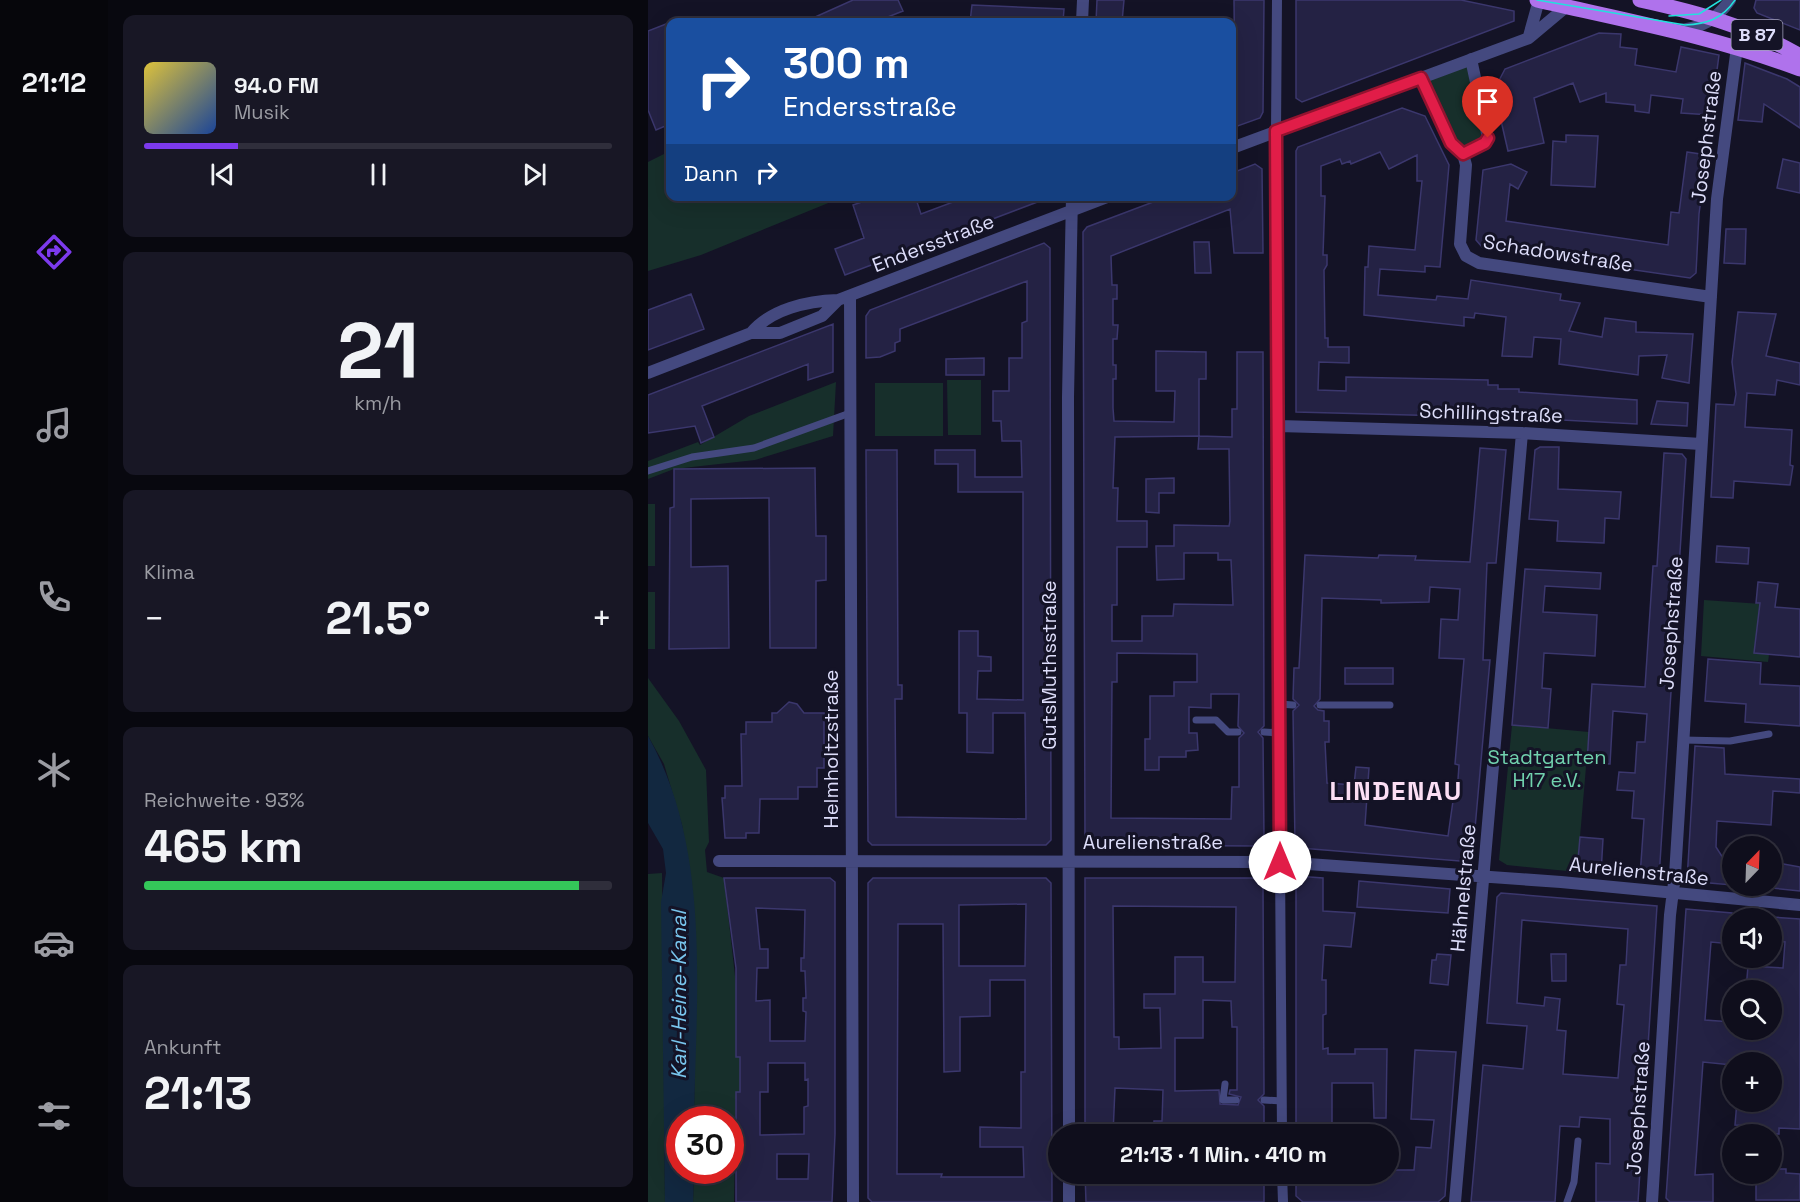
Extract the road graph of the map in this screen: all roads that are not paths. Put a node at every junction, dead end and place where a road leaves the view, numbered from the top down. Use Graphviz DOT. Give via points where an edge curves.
graph roads {
  1 [pos="1083,0"];
  2 [pos="1277,0"];
  3 [pos="1538,0"];
  4 [pos="1640,0"];
  5 [pos="1730,0"];
  6 [pos="1566,7"];
  7 [pos="1082,18"];
  8 [pos="1713,19"];
  9 [pos="1677,30"];
  10 [pos="1529,38"];
  11 [pos="1737,47"];
  12 [pos="1800,56"];
  13 [pos="1471,59"];
  14 [pos="1800,69"];
  15 [pos="1421,78"];
  16 [pos="1276,131"];
  17 [pos="1236,146"];
  18 [pos="1463,154"];
  19 [pos="1072,201"];
  20 [pos="1097,201"];
  21 [pos="1071,211"];
  22 [pos="850,296"];
  23 [pos="1711,297"];
  24 [pos="838,300"];
  25 [pos="751,333"];
  26 [pos="648,373"];
  27 [pos="850,413"];
  28 [pos="1279,426"];
  29 [pos="1522,433"];
  30 [pos="1701,444"];
  31 [pos="648,471"];
  32 [pos="1280,704"];
  33 [pos="1293,705"];
  34 [pos="1320,705"];
  35 [pos="1390,705"];
  36 [pos="1196,720"];
  37 [pos="1238,732"];
  38 [pos="1264,732"];
  39 [pos="1280,733"];
  40 [pos="1769,734"];
  41 [pos="1683,740"];
  42 [pos="719,861"];
  43 [pos="851,861"];
  44 [pos="1070,861"];
  45 [pos="1280,862"];
  46 [pos="1484,876"];
  47 [pos="1672,895"];
  48 [pos="1800,905"];
  49 [pos="1225,1084"];
  50 [pos="1236,1100"];
  51 [pos="1264,1100"];
  52 [pos="1282,1101"];
  53 [pos="1069,1124"];
  54 [pos="1282,1124"];
  55 [pos="1578,1141"];
  56 [pos="1069,1184"];
  57 [pos="1282,1184"];
  58 [pos="853,1202"];
  59 [pos="1069,1202"];
  60 [pos="1283,1202"];
  61 [pos="1455,1202"];
  62 [pos="1567,1202"];
  63 [pos="1652,1202"];
  1 -- 7 [label="street"];
  2 -- 16 [label="street"];
  3 -- 6 [label="main road, B 87"];
  3 -- 10 [label="street"];
  4 -- 8 [label="main road, B 87"];
  5 -- 8 [label="street"];
  6 -- 9 [label="main road, B 87"];
  6 -- 10 [label="street"];
  8 -- 9 [label="street"];
  8 -- 12 [label="main road, B 87"];
  9 -- 11 [label="main road, B 87"];
  10 -- 13 [label="street"];
  11 -- 14 [label="main road, B 87"];
  11 -- 23 [label="street, Josephstraße" via="1718,189"];
  13 -- 15 [label="street"];
  13 -- 18 [label="street" via="1488,138"];
  15 -- 16 [label="street"];
  15 -- 18 [label="street" via="1451,143"];
  16 -- 17 [label="street"];
  16 -- 28 [label="street"];
  18 -- 23 [label="street, Schadowstraße" via="1466,165 1460,244 1466,256 1479,263"];
  19 -- 21 [label="street, GutsMuthsstraße"];
  20 -- 21 [label="street, Endersstraße"];
  21 -- 22 [label="street, Endersstraße"];
  21 -- 44 [label="street, GutsMuthsstraße"];
  22 -- 24 [label="street, Endersstraße"];
  22 -- 27 [label="street, Helmholtzstraße"];
  23 -- 30 [label="street, Josephstraße"];
  24 -- 25 [label="street, Endersstraße" via="813,301 763,319"];
  24 -- 25 [label="street, Endersstraße" via="822,316 780,333"];
  25 -- 26 [label="street, Endersstraße"];
  27 -- 31 [label="lane" via="754,448 692,457"];
  27 -- 43 [label="street, Helmholtzstraße"];
  28 -- 29 [label="street, Schillingstraße"];
  28 -- 32 [label="street"];
  29 -- 30 [label="street, Schillingstraße"];
  29 -- 46 [label="street, Hähnelstraße"];
  30 -- 41 [label="street, Josephstraße"];
  32 -- 33 [label="lane"];
  32 -- 39 [label="street"];
  34 -- 35 [label="lane"];
  36 -- 37 [label="lane" via="1216,720 1228,732"];
  38 -- 39 [label="lane"];
  39 -- 45 [label="street"];
  40 -- 41 [label="lane" via="1730,741"];
  41 -- 47 [label="street, Josephstraße"];
  42 -- 43 [label="street, Aurelienstraße"];
  43 -- 44 [label="street, Aurelienstraße"];
  43 -- 58 [label="street, Helmholtzstraße"];
  44 -- 45 [label="street, Aurelienstraße"];
  44 -- 53 [label="street, GutsMuthsstraße"];
  45 -- 46 [label="street, Aurelienstraße"];
  45 -- 52 [label="street"];
  46 -- 47 [label="street, Aurelienstraße"];
  46 -- 61 [label="street, Hähnelstraße"];
  47 -- 48 [label="street, Aurelienstraße"];
  47 -- 63 [label="street, Josephstraße"];
  49 -- 50 [label="lane" via="1223,1100"];
  51 -- 52 [label="lane"];
  52 -- 54 [label="street"];
  55 -- 62 [label="lane" via="1574,1182"];
  56 -- 59 [label="street"];
  57 -- 60 [label="street"];
}
